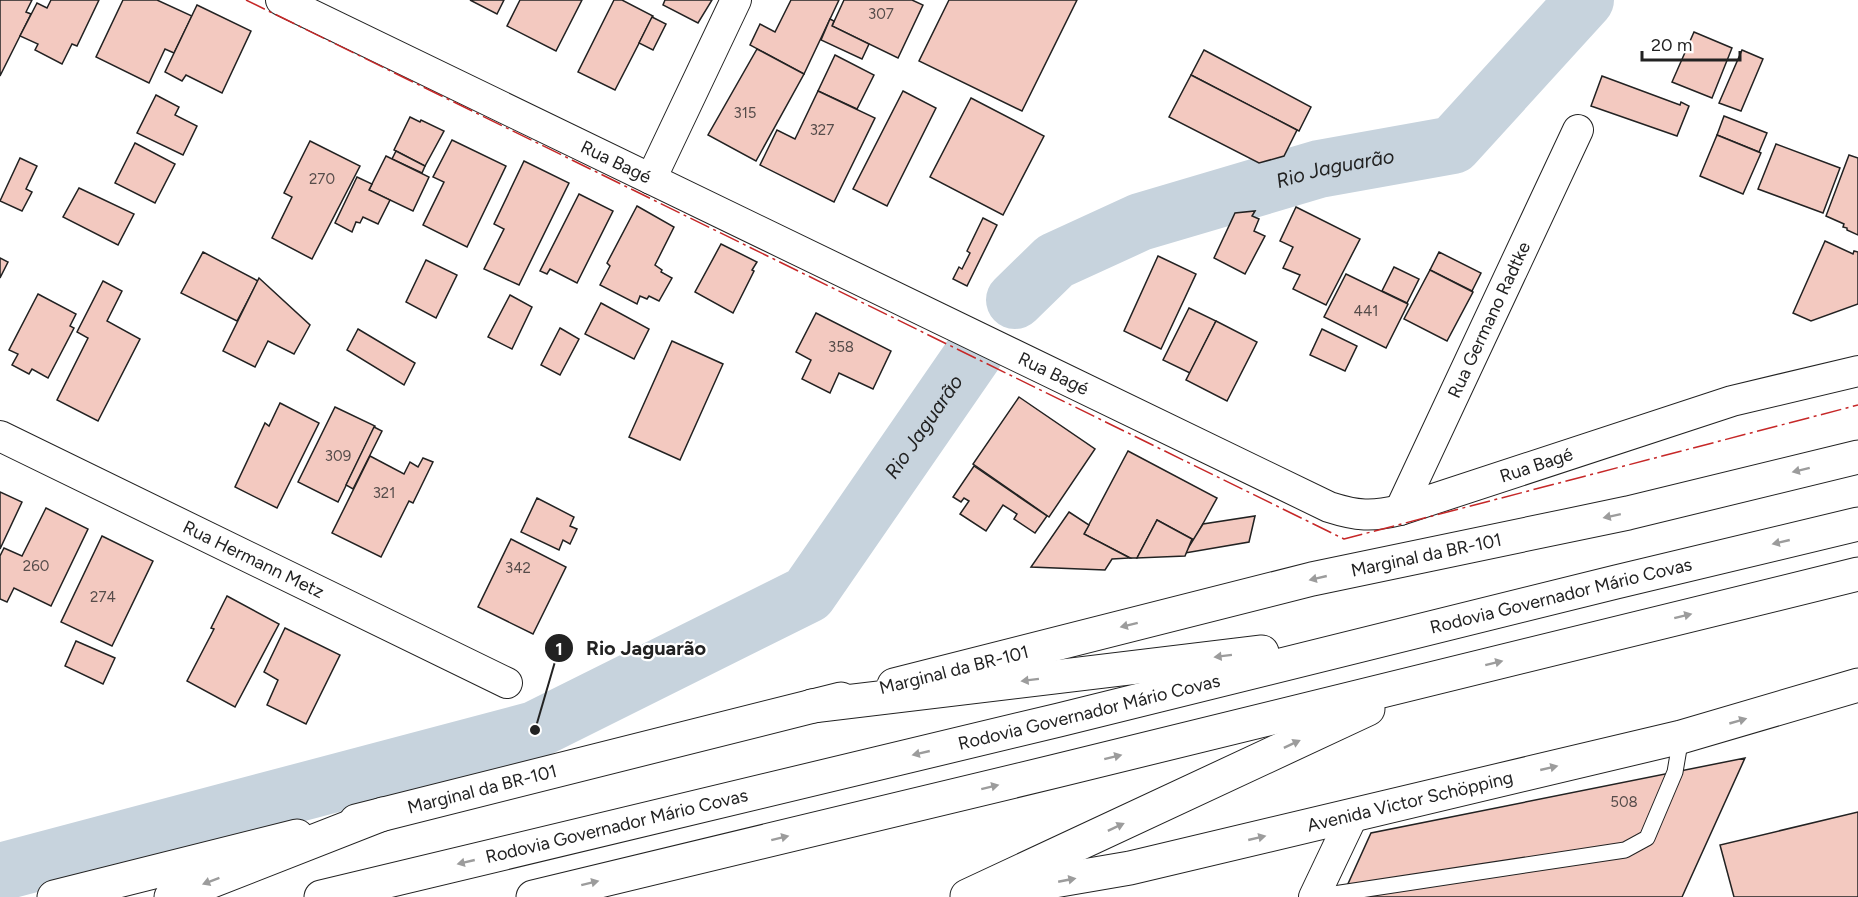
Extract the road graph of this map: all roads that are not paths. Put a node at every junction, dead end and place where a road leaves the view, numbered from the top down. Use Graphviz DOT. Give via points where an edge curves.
graph roads {
  1 [pos="736,0"];
  2 [pos="294,3"];
  3 [pos="1578,130"];
  4 [pos="651,179"];
  5 [pos="1858,371"];
  6 [pos="0,436"];
  7 [pos="1858,456"];
  8 [pos="1400,510"];
  9 [pos="1858,524"];
  10 [pos="1858,574"];
  11 [pos="1406,634"];
  12 [pos="1437,677"];
  13 [pos="507,683"];
  14 [pos="1858,686"];
  15 [pos="812,706"];
  16 [pos="1681,737"];
  17 [pos="383,814"];
  18 [pos="1353,815"];
  19 [pos="963,896"];
  20 [pos="54,897"];
  21 [pos="171,897"];
  22 [pos="321,897"];
  23 [pos="533,897"];
  24 [pos="1314,897"];
  1 -- 4 [label="street"];
  2 -- 4 [label="street, Rua Bagé"];
  3 -- 8 [label="street, Rua Germano Radtke"];
  4 -- 8 [label="street, Rua Bagé" via="1329,507 1353,515"];
  5 -- 8 [label="street, Rua Bagé" via="1732,400"];
  6 -- 13 [label="street, Rua Hermann Metz"];
  7 -- 15 [label="main road, Marginal da BR-101, one-way" via="1628,513 1312,579"];
  9 -- 11 [label="main road, Rodovia Governador Mário Covas, one-way"];
  12 -- 10 [label="main road, one-way"];
  11 -- 15 [label="main road, one-way"];
  11 -- 22 [label="main road, Rodovia Governador Mário Covas, one-way"];
  19 -- 12 [label="main road, one-way"];
  23 -- 12 [label="main road, one-way"];
  16 -- 14 [label="main road, Avenida Victor Schöpping, one-way"];
  15 -- 17 [label="main road, Marginal da BR-101"];
  18 -- 16 [label="main road, Avenida Victor Schöpping, one-way"];
  16 -- 24 [label="lane" via="1675,772 1647,838 1625,850"];
  17 -- 20 [label="main road, Marginal da BR-101"];
  17 -- 21 [label="main road, one-way"];
  19 -- 18 [label="main road, Avenida Victor Schöpping, one-way" via="1131,868"];
  18 -- 24 [label="street"];
}
